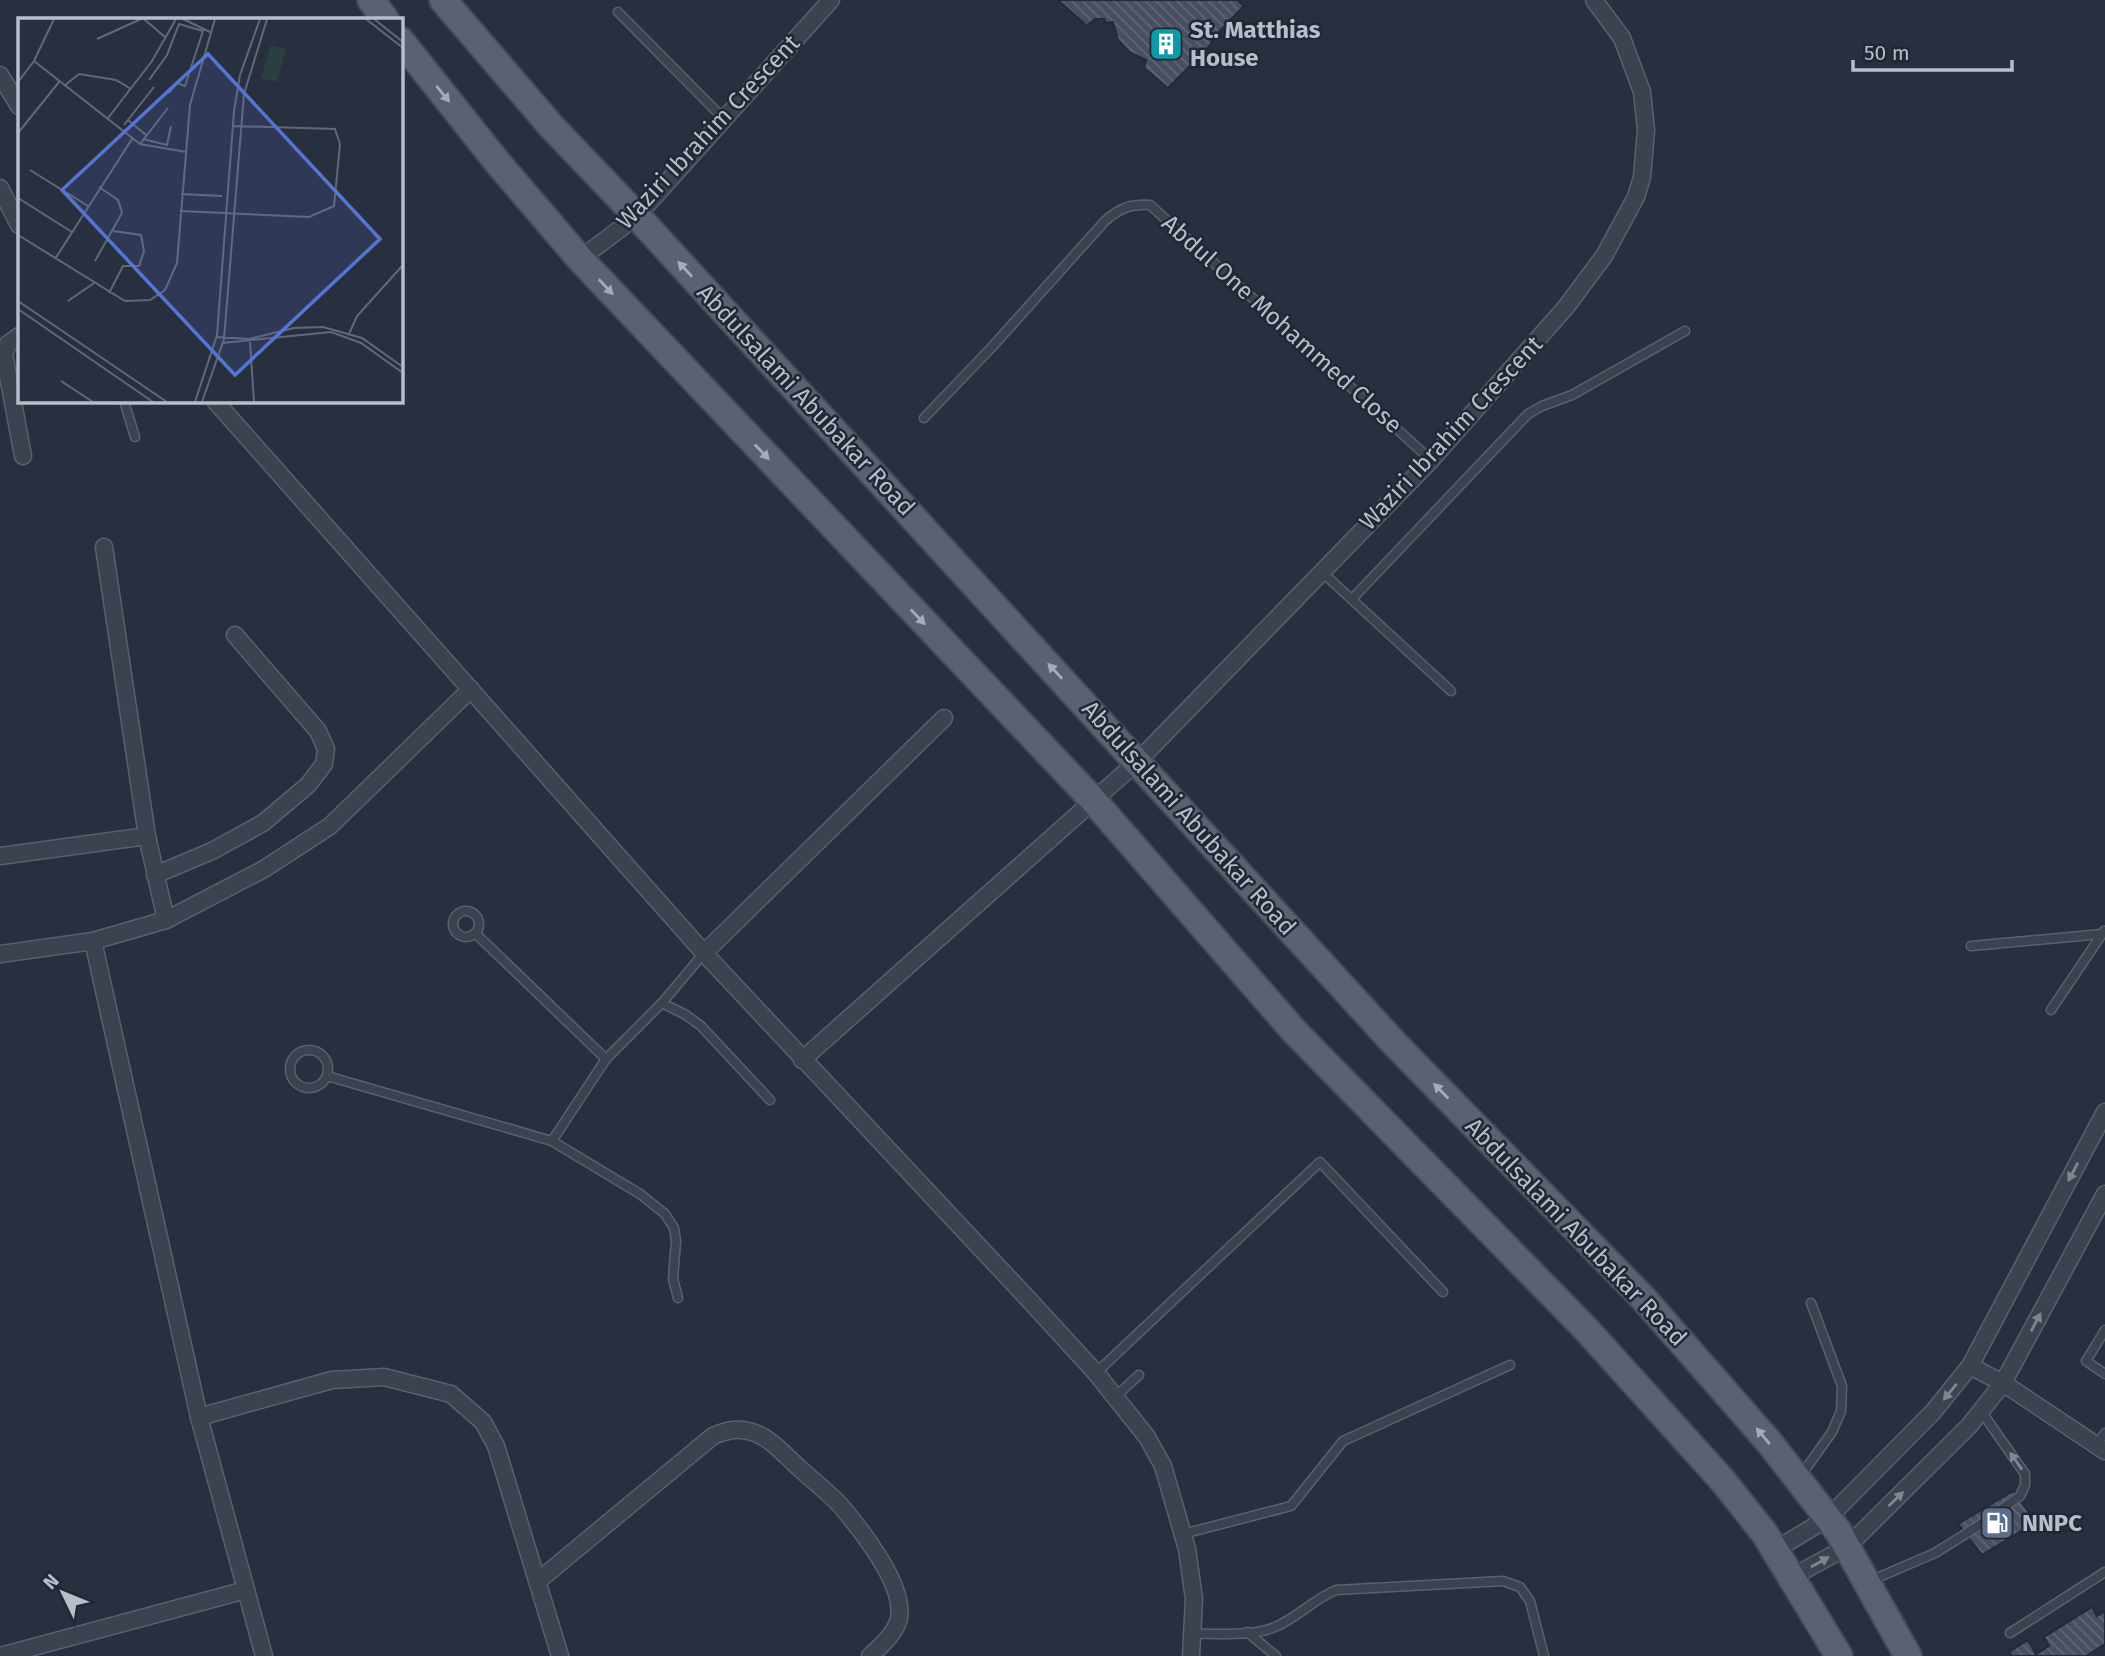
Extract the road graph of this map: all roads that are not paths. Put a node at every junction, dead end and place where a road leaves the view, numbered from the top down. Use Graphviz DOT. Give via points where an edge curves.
graph roads {
  1 [pos="372,0"];
  2 [pos="443,0"];
  3 [pos="831,0"];
  4 [pos="1594,0"];
  5 [pos="618,12"];
  6 [pos="384,18"];
  7 [pos="402,42"];
  8 [pos="0,75"];
  9 [pos="18,104"];
  10 [pos="724,119"];
  11 [pos="0,188"];
  12 [pos="637,216"];
  13 [pos="18,223"];
  14 [pos="580,259"];
  15 [pos="1685,331"];
  16 [pos="18,337"];
  17 [pos="124,402"];
  18 [pos="216,402"];
  19 [pos="924,418"];
  20 [pos="135,437"];
  21 [pos="23,456"];
  22 [pos="1431,460"];
  23 [pos="104,547"];
  24 [pos="1322,571"];
  25 [pos="1352,599"];
  26 [pos="236,635"];
  27 [pos="471,689"];
  28 [pos="1451,691"];
  29 [pos="944,718"];
  30 [pos="1138,761"];
  31 [pos="1093,800"];
  32 [pos="146,836"];
  33 [pos="0,856"];
  34 [pos="156,875"];
  35 [pos="166,920"];
  36 [pos="2103,931"];
  37 [pos="475,933"];
  38 [pos="93,940"];
  39 [pos="1971,946"];
  40 [pos="704,953"];
  41 [pos="0,954"];
  42 [pos="662,1003"];
  43 [pos="2050,1010"];
  44 [pos="606,1059"];
  45 [pos="802,1060"];
  46 [pos="327,1076"];
  47 [pos="770,1100"];
  48 [pos="2105,1112"];
  49 [pos="552,1141"];
  50 [pos="2105,1194"];
  51 [pos="1443,1292"];
  52 [pos="678,1298"];
  53 [pos="1811,1303"];
  54 [pos="2105,1329"];
  55 [pos="1510,1365"];
  56 [pos="1970,1366"];
  57 [pos="1096,1373"];
  58 [pos="2105,1374"];
  59 [pos="1139,1375"];
  60 [pos="2003,1382"];
  61 [pos="1115,1397"];
  62 [pos="1981,1411"];
  63 [pos="199,1417"];
  64 [pos="2102,1443"];
  65 [pos="1798,1480"];
  66 [pos="1828,1518"];
  67 [pos="1183,1534"];
  68 [pos="1847,1547"];
  69 [pos="1775,1550"];
  70 [pos="2105,1572"];
  71 [pos="1792,1577"];
  72 [pos="538,1581"];
  73 [pos="1867,1583"];
  74 [pos="246,1590"];
  75 [pos="1247,1632"];
  76 [pos="2010,1633"];
  77 [pos="1194,1634"];
  78 [pos="0,1656"];
  79 [pos="264,1656"];
  80 [pos="560,1656"];
  81 [pos="870,1656"];
  82 [pos="1191,1656"];
  83 [pos="1276,1656"];
  84 [pos="1544,1656"];
  85 [pos="1839,1656"];
  86 [pos="1908,1656"];
  1 -- 6 [label="main road"];
  2 -- 12 [label="main road, Abdulsalami Abubakar Road" via="551,126"];
  3 -- 10 [label="street, Waziri Ibrahim Crescent"];
  4 -- 22 [label="street, Waziri Ibrahim Crescent" via="1622,38 1642,92 1646,130 1636,197 1604,256 1566,307"];
  5 -- 10 [label="lane"];
  7 -- 14 [label="main road, one-way"];
  8 -- 9 [label="street"];
  10 -- 12 [label="street, Waziri Ibrahim Crescent"];
  11 -- 13 [label="street"];
  12 -- 14 [label="street, Waziri Ibrahim Crescent"];
  30 -- 12 [label="main road, Abdulsalami Abubakar Road, one-way"];
  14 -- 31 [label="main road, one-way"];
  15 -- 25 [label="lane" via="1572,395 1528,414"];
  16 -- 21 [label="street" via="4,354"];
  17 -- 20 [label="lane"];
  18 -- 27 [label="street"];
  19 -- 22 [label="lane, Abdul One Mohammed Close" via="1105,221 1120,209 1150,205"];
  22 -- 24 [label="street, Waziri Ibrahim Crescent"];
  23 -- 32 [label="street"];
  24 -- 25 [label="lane"];
  24 -- 30 [label="street, Waziri Ibrahim Crescent"];
  25 -- 28 [label="lane"];
  26 -- 34 [label="street" via="318,731 326,749 324,764 308,785 263,822"];
  27 -- 35 [label="street" via="330,826 264,869"];
  27 -- 40 [label="street"];
  29 -- 40 [label="street"];
  30 -- 31 [label="street, Waziri Ibrahim Crescent"];
  65 -- 30 [label="main road, Abdulsalami Abubakar Road, one-way" via="1643,1298 1394,1043"];
  31 -- 45 [label="street, Waziri Ibrahim Crescent"];
  31 -- 69 [label="main road" via="1294,1031 1595,1339 1723,1480"];
  32 -- 33 [label="street"];
  32 -- 34 [label="street"];
  34 -- 35 [label="street"];
  35 -- 38 [label="street"];
  36 -- 39 [label="lane"];
  36 -- 43 [label="lane"];
  37 -- 44 [label="lane"];
  38 -- 41 [label="street"];
  38 -- 63 [label="street"];
  40 -- 42 [label="lane"];
  40 -- 45 [label="street"];
  42 -- 44 [label="lane"];
  42 -- 47 [label="lane" via="701,1026"];
  44 -- 49 [label="lane"];
  45 -- 57 [label="street"];
  46 -- 46 [label="lane" via="327,1061 316,1051 302,1052 292,1062 292,1076 302,1086 316,1086"];
  46 -- 49 [label="lane"];
  48 -- 56 [label="street, one-way"];
  49 -- 52 [label="lane" via="640,1194 664,1214 674,1228 673,1279"];
  60 -- 50 [label="street, one-way"];
  51 -- 57 [label="lane" via="1320,1162"];
  53 -- 65 [label="lane" via="1842,1386 1841,1411"];
  54 -- 58 [label="lane" via="2085,1361"];
  55 -- 67 [label="lane" via="1343,1441 1291,1506"];
  56 -- 60 [label="street"];
  56 -- 66 [label="street, one-way" via="1933,1412"];
  57 -- 61 [label="street"];
  59 -- 61 [label="lane"];
  60 -- 62 [label="street"];
  60 -- 64 [label="street"];
  61 -- 67 [label="street" via="1163,1466"];
  68 -- 62 [label="street, one-way"];
  73 -- 62 [label="lane, one-way" via="1935,1553 2020,1496 2025,1474"];
  63 -- 72 [label="street" via="332,1380 384,1377 451,1394 483,1422 496,1446"];
  63 -- 74 [label="street"];
  65 -- 66 [label="main road, Abdulsalami Abubakar Road"];
  66 -- 68 [label="main road, Abdulsalami Abubakar Road"];
  66 -- 69 [label="street"];
  67 -- 77 [label="street" via="1194,1599"];
  71 -- 68 [label="street, one-way"];
  68 -- 73 [label="main road, Abdulsalami Abubakar Road"];
  69 -- 71 [label="main road"];
  70 -- 76 [label="lane"];
  71 -- 85 [label="main road"];
  72 -- 80 [label="street"];
  72 -- 81 [label="street" via="713,1436 726,1430 747,1431 771,1442 839,1504 890,1575 900,1601 899,1621"];
  73 -- 86 [label="main road, Abdulsalami Abubakar Road"];
  74 -- 78 [label="street"];
  74 -- 79 [label="street"];
  75 -- 77 [label="lane"];
  75 -- 83 [label="lane"];
  75 -- 84 [label="lane" via="1278,1626 1336,1590 1503,1581 1520,1587 1530,1601"];
  77 -- 82 [label="street"];
}
